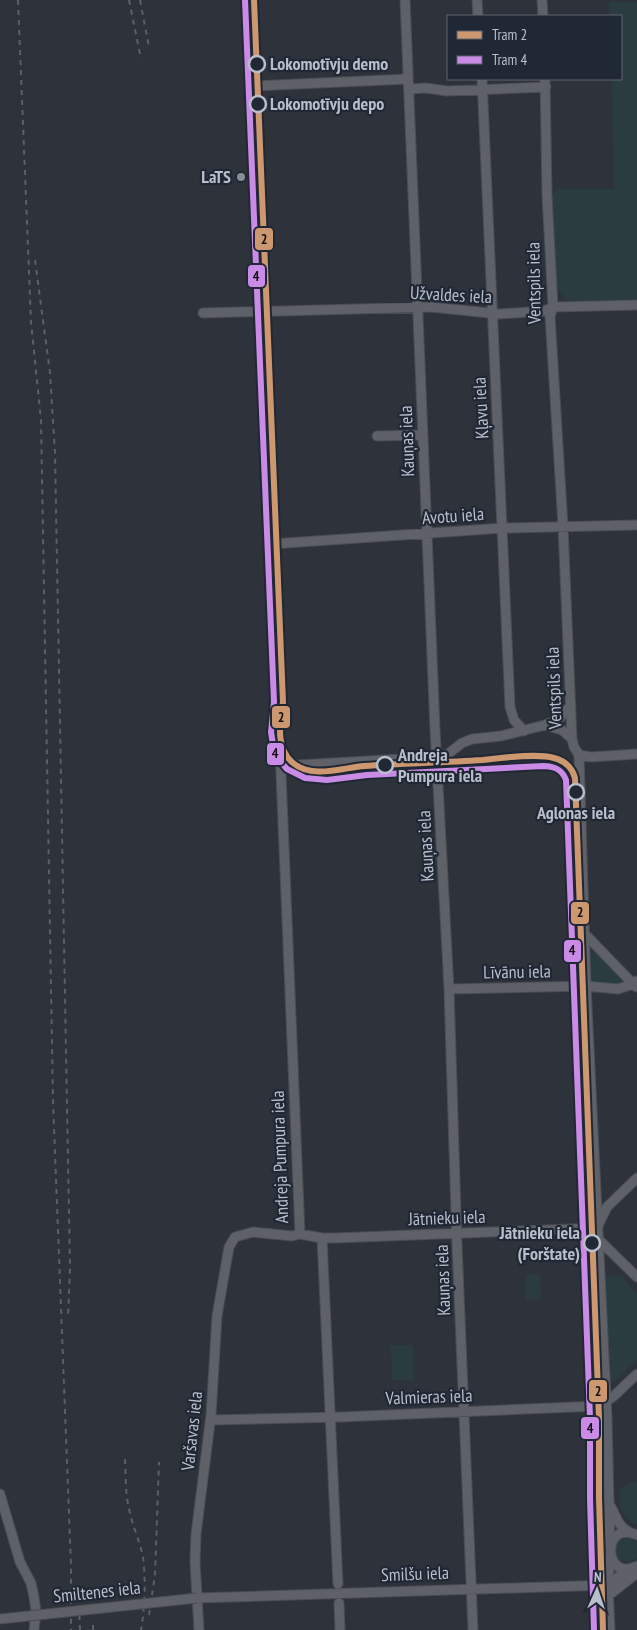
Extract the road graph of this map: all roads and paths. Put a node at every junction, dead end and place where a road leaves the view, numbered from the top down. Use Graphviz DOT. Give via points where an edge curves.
graph roads {
  1 [pos="249,0"];
  2 [pos="405,0"];
  3 [pos="477,0"];
  4 [pos="542,0"];
  5 [pos="478,15"];
  6 [pos="543,15"];
  7 [pos="408,79"];
  8 [pos="482,80"];
  9 [pos="545,83"];
  10 [pos="253,86"];
  11 [pos="409,89"];
  12 [pos="482,90"];
  13 [pos="637,305"];
  14 [pos="418,307"];
  15 [pos="553,307"];
  16 [pos="203,313"];
  17 [pos="262,313"];
  18 [pos="493,313"];
  19 [pos="423,435"];
  20 [pos="377,436"];
  21 [pos="637,524"];
  22 [pos="563,526"];
  23 [pos="503,528"];
  24 [pos="427,534"];
  25 [pos="272,544"];
  26 [pos="571,705"];
  27 [pos="545,725"];
  28 [pos="524,731"];
  29 [pos="572,739"];
  30 [pos="637,754"];
  31 [pos="579,755"];
  32 [pos="438,757"];
  33 [pos="281,766"];
  34 [pos="584,933"];
  35 [pos="636,985"];
  36 [pos="586,986"];
  37 [pos="449,990"];
  38 [pos="637,1178"];
  39 [pos="596,1228"];
  40 [pos="300,1234"];
  41 [pos="457,1234"];
  42 [pos="235,1236"];
  43 [pos="322,1238"];
  44 [pos="597,1238"];
  45 [pos="637,1277"];
  46 [pos="637,1374"];
  47 [pos="605,1402"];
  48 [pos="464,1412"];
  49 [pos="331,1417"];
  50 [pos="211,1420"];
  51 [pos="0,1494"];
  52 [pos="610,1504"];
  53 [pos="634,1534"];
  54 [pos="610,1550"];
  55 [pos="634,1569"];
  56 [pos="338,1584"];
  57 [pos="605,1584"];
  58 [pos="472,1588"];
  59 [pos="608,1596"];
  60 [pos="197,1598"];
  61 [pos="339,1603"];
  62 [pos="0,1619"];
  63 [pos="34,1630"];
  64 [pos="199,1630"];
  65 [pos="340,1630"];
  66 [pos="473,1630"];
  67 [pos="610,1630"];
  1 -- 10 [label="street, Andreja Pumpura iela"];
  2 -- 7 [label="street, Kauņas iela"];
  3 -- 5 [label="street"];
  4 -- 6 [label="street"];
  7 -- 10 [label="street"];
  7 -- 11 [label="street, Kauņas iela"];
  8 -- 12 [label="street, Kļavu iela"];
  9 -- 12 [label="street"];
  9 -- 15 [label="street, Ventspils iela"];
  10 -- 17 [label="street, Andreja Pumpura iela"];
  11 -- 12 [label="street"];
  11 -- 14 [label="street, Kauņas iela"];
  12 -- 18 [label="street, Kļavu iela"];
  13 -- 15 [label="street, Užvaldes iela"];
  14 -- 17 [label="street, Užvaldes iela"];
  14 -- 18 [label="street, Užvaldes iela"];
  14 -- 19 [label="street, Kauņas iela"];
  15 -- 18 [label="street, Užvaldes iela" via="544,312"];
  15 -- 22 [label="street, Ventspils iela" via="550,316"];
  16 -- 17 [label="street, Užvaldes iela"];
  17 -- 25 [label="street, Andreja Pumpura iela"];
  18 -- 23 [label="street, Kļavu iela"];
  19 -- 20 [label="street"];
  19 -- 24 [label="street, Kauņas iela"];
  21 -- 22 [label="street, Avotu iela"];
  22 -- 23 [label="street, Avotu iela"];
  22 -- 26 [label="street, Ventspils iela"];
  23 -- 24 [label="street, Avotu iela"];
  23 -- 28 [label="street, Kļavu iela" via="510,707 514,720"];
  24 -- 25 [label="street, Avotu iela"];
  24 -- 32 [label="street, Kauņas iela"];
  25 -- 33 [label="street, Andreja Pumpura iela"];
  26 -- 27 [label="street" via="559,718"];
  26 -- 29 [label="street, Ventspils iela"];
  27 -- 28 [label="street"];
  27 -- 29 [label="street" via="562,730"];
  28 -- 32 [label="street" via="472,739"];
  29 -- 31 [label="street, Ventspils iela"];
  30 -- 31 [label="street"];
  31 -- 34 [label="street, Ventspils iela"];
  32 -- 33 [label="street"];
  32 -- 37 [label="street, Kauņas iela"];
  33 -- 40 [label="street, Andreja Pumpura iela"];
  34 -- 35 [label="street"];
  34 -- 36 [label="street, Ventspils iela"];
  35 -- 36 [label="street, Līvānu iela" via="618,989"];
  36 -- 37 [label="street, Līvānu iela"];
  36 -- 39 [label="street, Ventspils iela"];
  37 -- 41 [label="street, Kauņas iela"];
  38 -- 39 [label="street" via="607,1207"];
  39 -- 41 [label="street, Jātnieku iela"];
  39 -- 44 [label="street, Ventspils iela"];
  40 -- 42 [label="street, Jātnieku iela" via="254,1232"];
  40 -- 43 [label="street, Jātnieku iela"];
  41 -- 43 [label="street, Jātnieku iela"];
  41 -- 48 [label="street, Kauņas iela"];
  42 -- 50 [label="street, Varšavas iela" via="229,1247 218,1316"];
  43 -- 49 [label="street"];
  44 -- 45 [label="street"];
  44 -- 47 [label="street, Ventspils iela"];
  46 -- 47 [label="street, Valmieras iela"];
  47 -- 48 [label="street, Valmieras iela" via="590,1407"];
  47 -- 52 [label="street, Ventspils iela"];
  48 -- 49 [label="street, Valmieras iela"];
  48 -- 58 [label="street, Kauņas iela"];
  49 -- 50 [label="street, Valmieras iela"];
  49 -- 56 [label="street"];
  50 -- 60 [label="street, Varšavas iela" via="196,1534"];
  51 -- 63 [label="street" via="20,1562 31,1582 36,1611"];
  52 -- 53 [label="street, Ventspils iela" via="619,1524"];
  52 -- 54 [label="street, Ventspils iela"];
  53 -- 54 [label="street" via="616,1537"];
  54 -- 55 [label="street" via="616,1565"];
  54 -- 57 [label="street"];
  55 -- 57 [label="street"];
  55 -- 59 [label="street"];
  57 -- 58 [label="street, Smilšu iela"];
  57 -- 59 [label="street"];
  58 -- 60 [label="street, Smilšu iela"];
  58 -- 66 [label="street, Kauņas iela"];
  59 -- 67 [label="street"];
  60 -- 62 [label="street, Smiltenes iela, bridge"];
  60 -- 64 [label="street, Varšavas iela"];
  61 -- 65 [label="street"];
}
